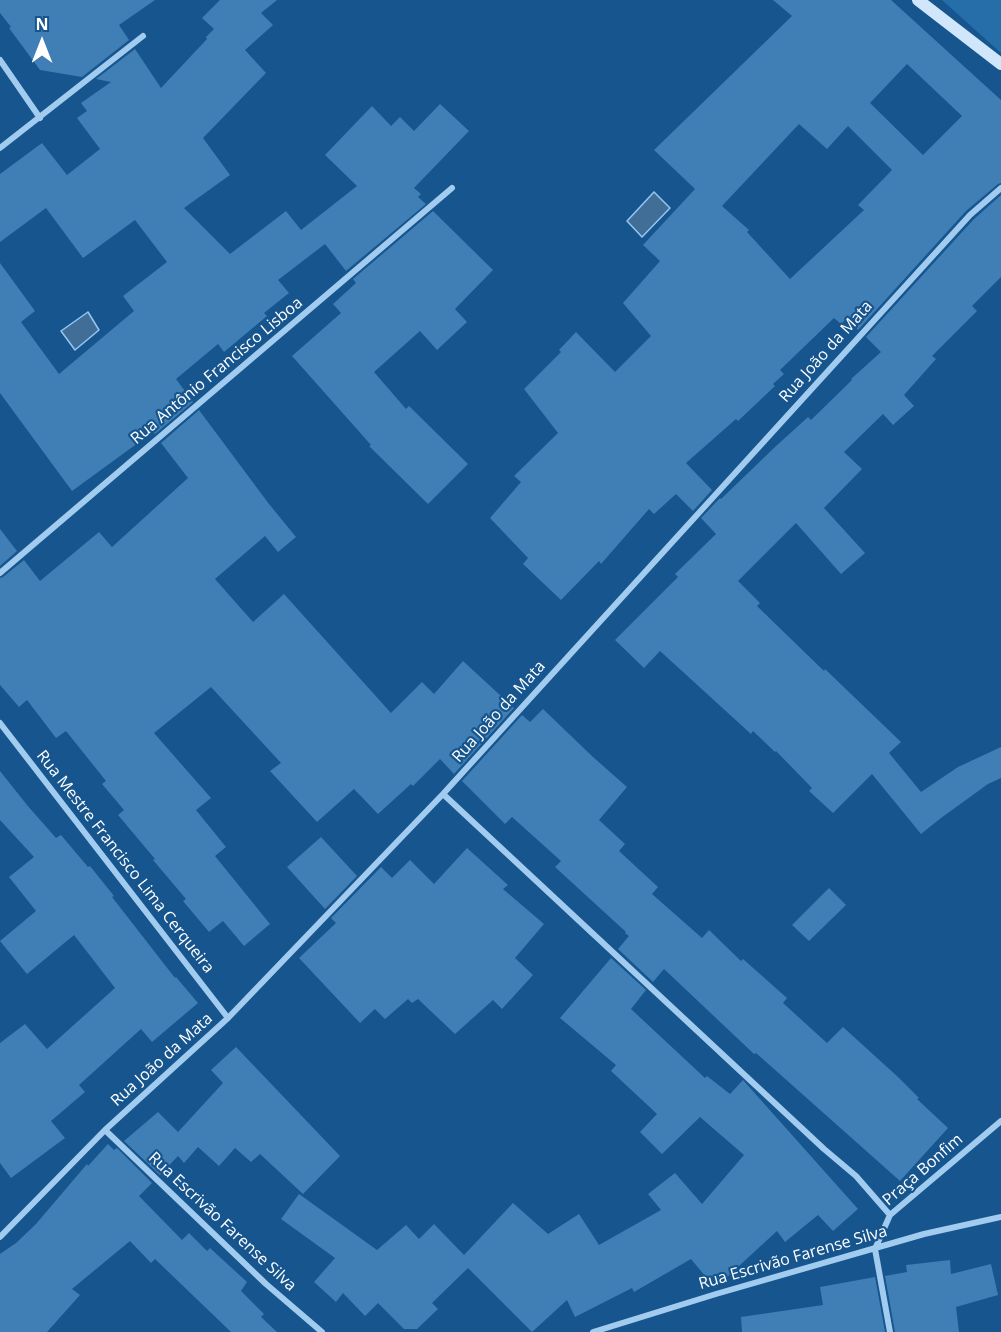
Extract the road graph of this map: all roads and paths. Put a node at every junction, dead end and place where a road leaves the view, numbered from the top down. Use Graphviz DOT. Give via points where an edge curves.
graph roads {
  1 [pos="918,0"];
  2 [pos="143,36"];
  3 [pos="0,60"];
  4 [pos="1001,64"];
  5 [pos="40,118"];
  6 [pos="0,148"];
  7 [pos="452,188"];
  8 [pos="1001,188"];
  9 [pos="0,573"];
  10 [pos="0,723"];
  11 [pos="443,794"];
  12 [pos="228,1018"];
  13 [pos="1001,1121"];
  14 [pos="105,1130"];
  15 [pos="890,1215"];
  16 [pos="1001,1217"];
  17 [pos="0,1226"];
  18 [pos="2,1235"];
  19 [pos="875,1248"];
  20 [pos="322,1332"];
  21 [pos="593,1332"];
  22 [pos="890,1332"];
  1 -- 4 [label="main road"];
  2 -- 5 [label="street"];
  3 -- 5 [label="street"];
  5 -- 6 [label="street"];
  7 -- 9 [label="street, Rua Antônio Francisco Lisboa"];
  8 -- 11 [label="street, Rua João da Mata" via="970,215"];
  10 -- 12 [label="street, Rua Mestre Francisco Lima Cerqueira"];
  11 -- 12 [label="street, Rua João da Mata"];
  11 -- 15 [label="street" via="856,1176"];
  12 -- 14 [label="street, Rua João da Mata"];
  13 -- 15 [label="street, Praça Bonfim"];
  14 -- 18 [label="street, Rua João da Mata"];
  14 -- 20 [label="street, Rua Escrivão Farense Silva" via="266,1284"];
  15 -- 19 [label="street, Praça Bonfim"];
  16 -- 19 [label="street, Rua Escrivão Farense Silva"];
  17 -- 18 [label="street"];
  19 -- 21 [label="street, Rua Escrivão Farense Silva"];
  19 -- 22 [label="street"];
}
